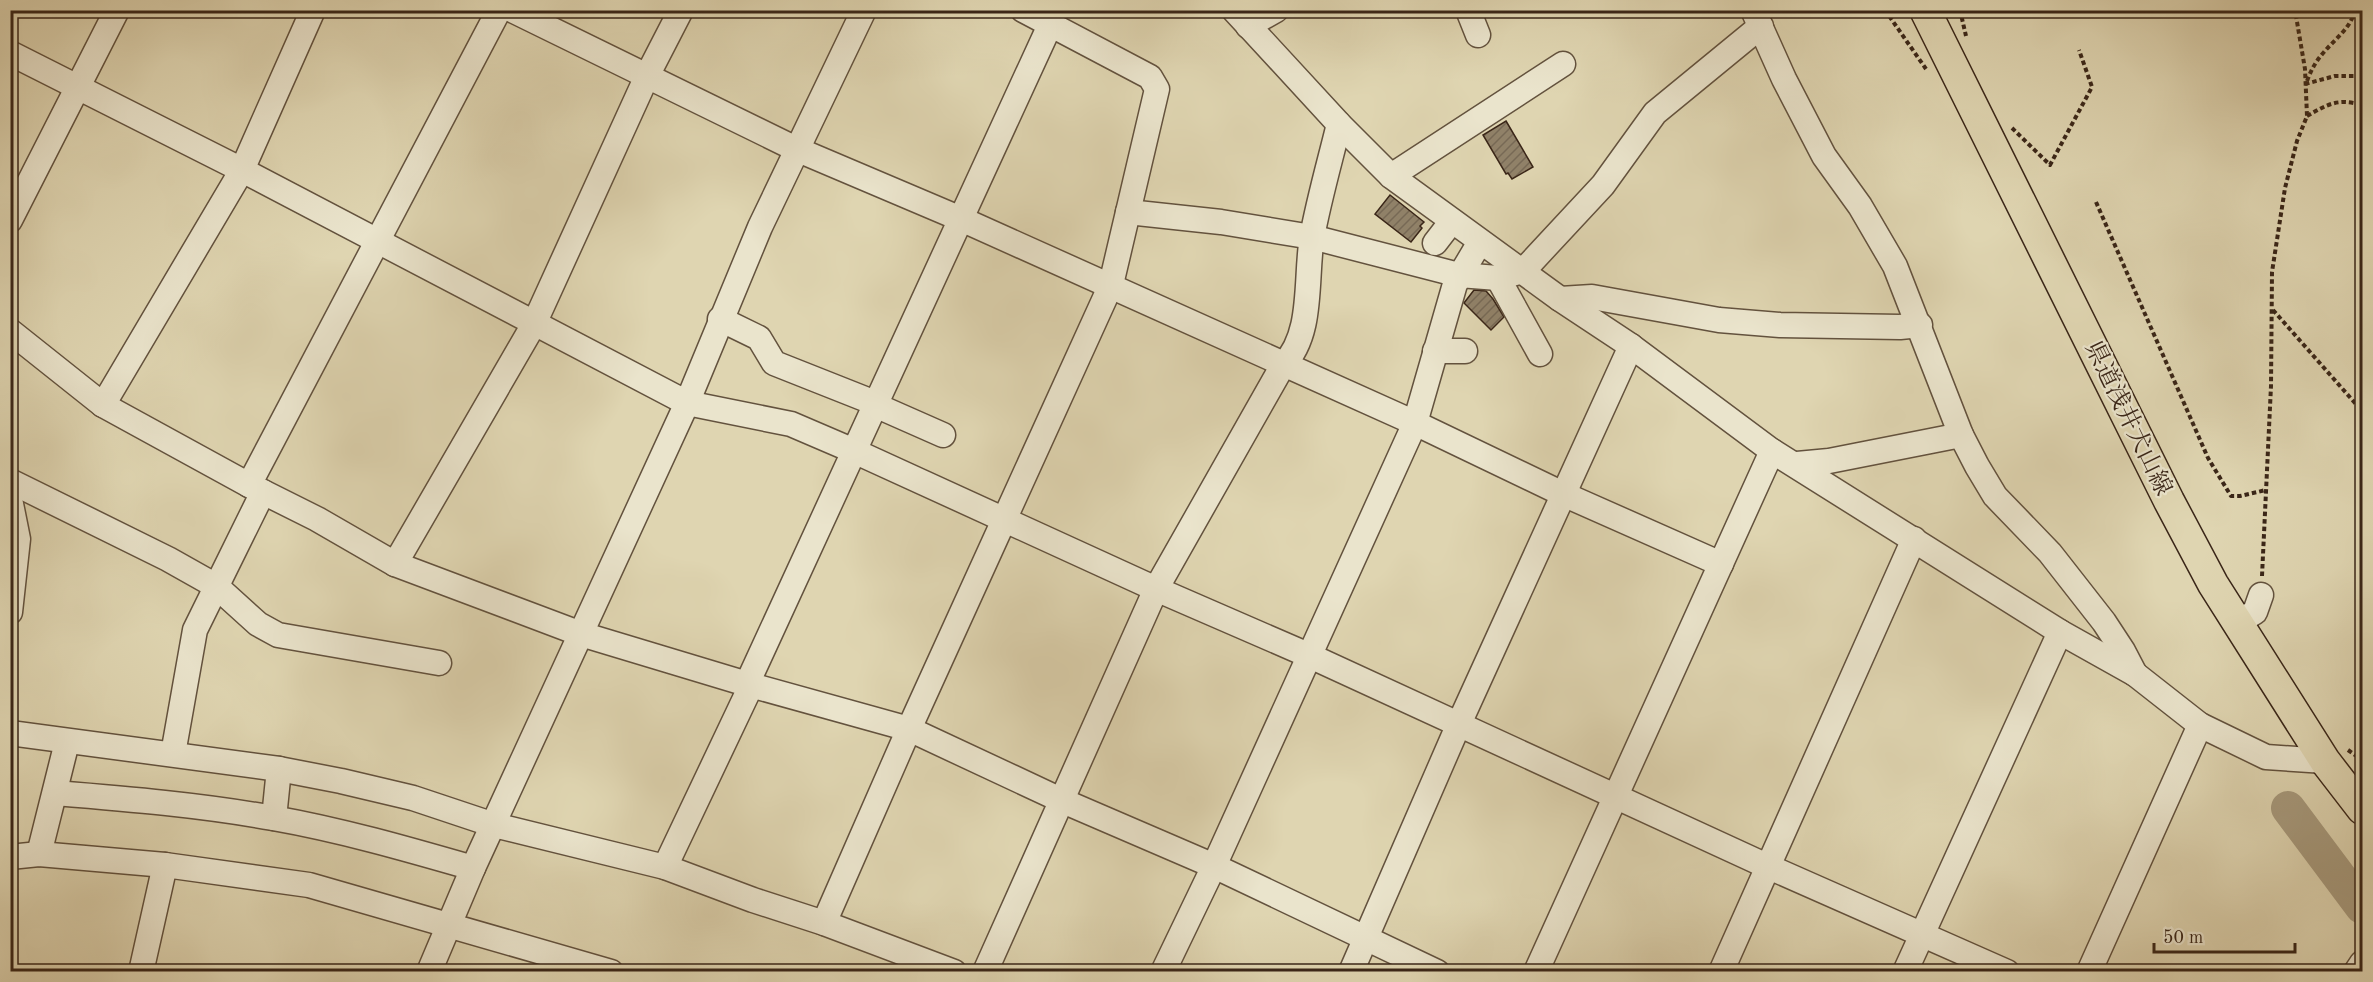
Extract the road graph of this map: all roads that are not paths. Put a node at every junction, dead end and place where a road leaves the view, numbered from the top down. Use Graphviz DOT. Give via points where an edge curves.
graph roads {
  1 [pos="117,10"];
  2 [pos="313,10"];
  3 [pos="499,10"];
  4 [pos="512,10"];
  5 [pos="681,10"];
  6 [pos="864,10"];
  7 [pos="1023,10"];
  8 [pos="1276,10"];
  9 [pos="1468,10"];
  10 [pos="1925,10"];
  11 [pos="1241,18"];
  12 [pos="1757,18"];
  13 [pos="1050,25"];
  14 [pos="1478,35"];
  15 [pos="10,53"];
  16 [pos="1563,64"];
  17 [pos="647,76"];
  18 [pos="77,88"];
  19 [pos="1339,124"];
  20 [pos="796,149"];
  21 [pos="242,170"];
  22 [pos="1391,176"];
  23 [pos="1128,212"];
  24 [pos="961,219"];
  25 [pos="10,220"];
  26 [pos="1452,221"];
  27 [pos="1312,237"];
  28 [pos="377,241"];
  29 [pos="1480,242"];
  30 [pos="1435,243"];
  31 [pos="1522,271"];
  32 [pos="1460,275"];
  33 [pos="1498,278"];
  34 [pos="1109,287"];
  35 [pos="1560,299"];
  36 [pos="720,319"];
  37 [pos="534,324"];
  38 [pos="1920,325"];
  39 [pos="10,331"];
  40 [pos="1631,346"];
  41 [pos="1435,351"];
  42 [pos="1465,351"];
  43 [pos="1540,354"];
  44 [pos="1283,365"];
  45 [pos="687,403"];
  46 [pos="103,405"];
  47 [pos="875,405"];
  48 [pos="1415,423"];
  49 [pos="943,435"];
  50 [pos="1961,435"];
  51 [pos="854,451"];
  52 [pos="1772,451"];
  53 [pos="1797,464"];
  54 [pos="10,481"];
  55 [pos="256,489"];
  56 [pos="1563,494"];
  57 [pos="10,499"];
  58 [pos="1004,520"];
  59 [pos="1914,539"];
  60 [pos="395,564"];
  61 [pos="1721,564"];
  62 [pos="216,586"];
  63 [pos="1156,589"];
  64 [pos="2261,595"];
  65 [pos="10,612"];
  66 [pos="2237,623"];
  67 [pos="2060,632"];
  68 [pos="581,634"];
  69 [pos="1308,655"];
  70 [pos="439,663"];
  71 [pos="2135,674"];
  72 [pos="747,684"];
  73 [pos="2200,725"];
  74 [pos="1458,726"];
  75 [pos="909,729"];
  76 [pos="10,733"];
  77 [pos="68,742"];
  78 [pos="172,754"];
  79 [pos="2325,761"];
  80 [pos="279,768"];
  81 [pos="55,793"];
  82 [pos="1615,797"];
  83 [pos="1063,801"];
  84 [pos="2362,809"];
  85 [pos="274,818"];
  86 [pos="495,825"];
  87 [pos="39,854"];
  88 [pos="10,857"];
  89 [pos="165,865"];
  90 [pos="1214,866"];
  91 [pos="665,867"];
  92 [pos="1769,867"];
  93 [pos="473,868"];
  94 [pos="824,923"];
  95 [pos="450,925"];
  96 [pos="1921,934"];
  97 [pos="1365,939"];
  98 [pos="2362,963"];
  99 [pos="562,964"];
  100 [pos="141,972"];
  101 [pos="429,972"];
  102 [pos="611,972"];
  103 [pos="954,972"];
  104 [pos="985,972"];
  105 [pos="1163,972"];
  106 [pos="1350,972"];
  107 [pos="1437,972"];
  108 [pos="1536,972"];
  109 [pos="1721,972"];
  110 [pos="1905,972"];
  111 [pos="2007,972"];
  112 [pos="2089,972"];
  113 [pos="2355,972"];
  1 -- 18 [label="street"];
  2 -- 21 [label="street"];
  3 -- 28 [label="street"];
  4 -- 17 [label="street"];
  5 -- 17 [label="street"];
  6 -- 20 [label="street"];
  7 -- 13 [label="street"];
  8 -- 11 [label="street"];
  9 -- 14 [label="street"];
  10 -- 66 [label="main road, 県道浅井犬山線" via="2169,501"];
  11 -- 19 [label="street"];
  12 -- 31 [label="street" via="1656,113 1603,185"];
  12 -- 38 [label="street" via="1824,156 1860,206 1895,266"];
  13 -- 23 [label="street" via="1120,50 1150,77 1157,89"];
  13 -- 24 [label="street"];
  15 -- 18 [label="street"];
  16 -- 22 [label="street"];
  17 -- 20 [label="street"];
  17 -- 37 [label="street"];
  18 -- 21 [label="street"];
  18 -- 25 [label="street"];
  19 -- 22 [label="street"];
  19 -- 27 [label="street"];
  20 -- 24 [label="street"];
  20 -- 36 [label="street"];
  21 -- 28 [label="street"];
  21 -- 46 [label="street"];
  22 -- 26 [label="street"];
  23 -- 27 [label="street"];
  23 -- 34 [label="street"];
  24 -- 34 [label="street"];
  24 -- 47 [label="street"];
  26 -- 29 [label="street"];
  26 -- 30 [label="street"];
  27 -- 32 [label="street"];
  27 -- 44 [label="street" via="1302,337 1293,356"];
  28 -- 37 [label="street"];
  28 -- 55 [label="street"];
  29 -- 31 [label="street"];
  29 -- 32 [label="street"];
  31 -- 33 [label="street"];
  31 -- 35 [label="street"];
  32 -- 33 [label="street"];
  32 -- 41 [label="street"];
  33 -- 43 [label="street"];
  34 -- 44 [label="street"];
  34 -- 58 [label="street"];
  35 -- 38 [label="street" via="1592,297 1719,320 1780,325"];
  35 -- 40 [label="street"];
  36 -- 45 [label="street"];
  36 -- 47 [label="street" via="759,338 774,363"];
  37 -- 45 [label="street"];
  37 -- 60 [label="street"];
  38 -- 50 [label="street"];
  39 -- 46 [label="street"];
  40 -- 52 [label="street"];
  40 -- 56 [label="street"];
  41 -- 42 [label="street"];
  41 -- 48 [label="street"];
  44 -- 48 [label="street"];
  44 -- 63 [label="street"];
  45 -- 51 [label="street" via="791,424"];
  45 -- 68 [label="street"];
  46 -- 55 [label="street"];
  47 -- 49 [label="street"];
  47 -- 51 [label="street"];
  48 -- 56 [label="street"];
  48 -- 69 [label="street"];
  50 -- 53 [label="street"];
  50 -- 71 [label="street" via="1995,496 2063,570 2104,622"];
  51 -- 58 [label="street"];
  51 -- 72 [label="street"];
  52 -- 53 [label="street"];
  52 -- 61 [label="street"];
  53 -- 59 [label="street"];
  54 -- 62 [label="street"];
  55 -- 60 [label="street"];
  55 -- 62 [label="street"];
  56 -- 61 [label="street"];
  56 -- 74 [label="street"];
  57 -- 65 [label="street" via="18,539"];
  58 -- 63 [label="street"];
  58 -- 75 [label="street"];
  59 -- 67 [label="street"];
  59 -- 92 [label="street"];
  60 -- 68 [label="street"];
  61 -- 82 [label="street"];
  62 -- 70 [label="street" via="258,624 278,635"];
  62 -- 78 [label="street" via="195,630"];
  63 -- 69 [label="street"];
  63 -- 83 [label="street"];
  64 -- 66 [label="street" via="2255,612"];
  66 -- 79 [label="main road, 県道浅井犬山線"];
  67 -- 71 [label="street"];
  67 -- 96 [label="street"];
  68 -- 72 [label="street"];
  68 -- 86 [label="street"];
  69 -- 74 [label="street"];
  69 -- 90 [label="street"];
  71 -- 73 [label="street"];
  72 -- 75 [label="street"];
  72 -- 91 [label="street" via="749,690"];
  73 -- 79 [label="street" via="2266,757"];
  73 -- 112 [label="street"];
  74 -- 82 [label="street"];
  74 -- 97 [label="street"];
  75 -- 83 [label="street"];
  75 -- 94 [label="street"];
  76 -- 77 [label="street"];
  77 -- 78 [label="street"];
  77 -- 81 [label="street"];
  78 -- 80 [label="street"];
  79 -- 84 [label="main road, 県道浅井犬山線"];
  80 -- 85 [label="street"];
  80 -- 86 [label="street" via="413,798"];
  81 -- 85 [label="street" via="192,805"];
  81 -- 87 [label="street"];
  82 -- 92 [label="street"];
  82 -- 108 [label="street"];
  83 -- 90 [label="street"];
  83 -- 104 [label="street"];
  85 -- 93 [label="street" via="369,838"];
  86 -- 91 [label="street"];
  86 -- 93 [label="street"];
  87 -- 88 [label="street"];
  87 -- 89 [label="street"];
  89 -- 95 [label="street" via="309,885"];
  89 -- 100 [label="street"];
  90 -- 97 [label="street"];
  90 -- 105 [label="street"];
  91 -- 94 [label="street"];
  92 -- 96 [label="street"];
  92 -- 109 [label="street"];
  93 -- 95 [label="street"];
  94 -- 103 [label="street"];
  95 -- 99 [label="street"];
  95 -- 101 [label="street"];
  96 -- 110 [label="street"];
  96 -- 111 [label="street"];
  97 -- 106 [label="street"];
  97 -- 107 [label="street"];
  98 -- 113 [label="street"];
  99 -- 102 [label="street"];
}
